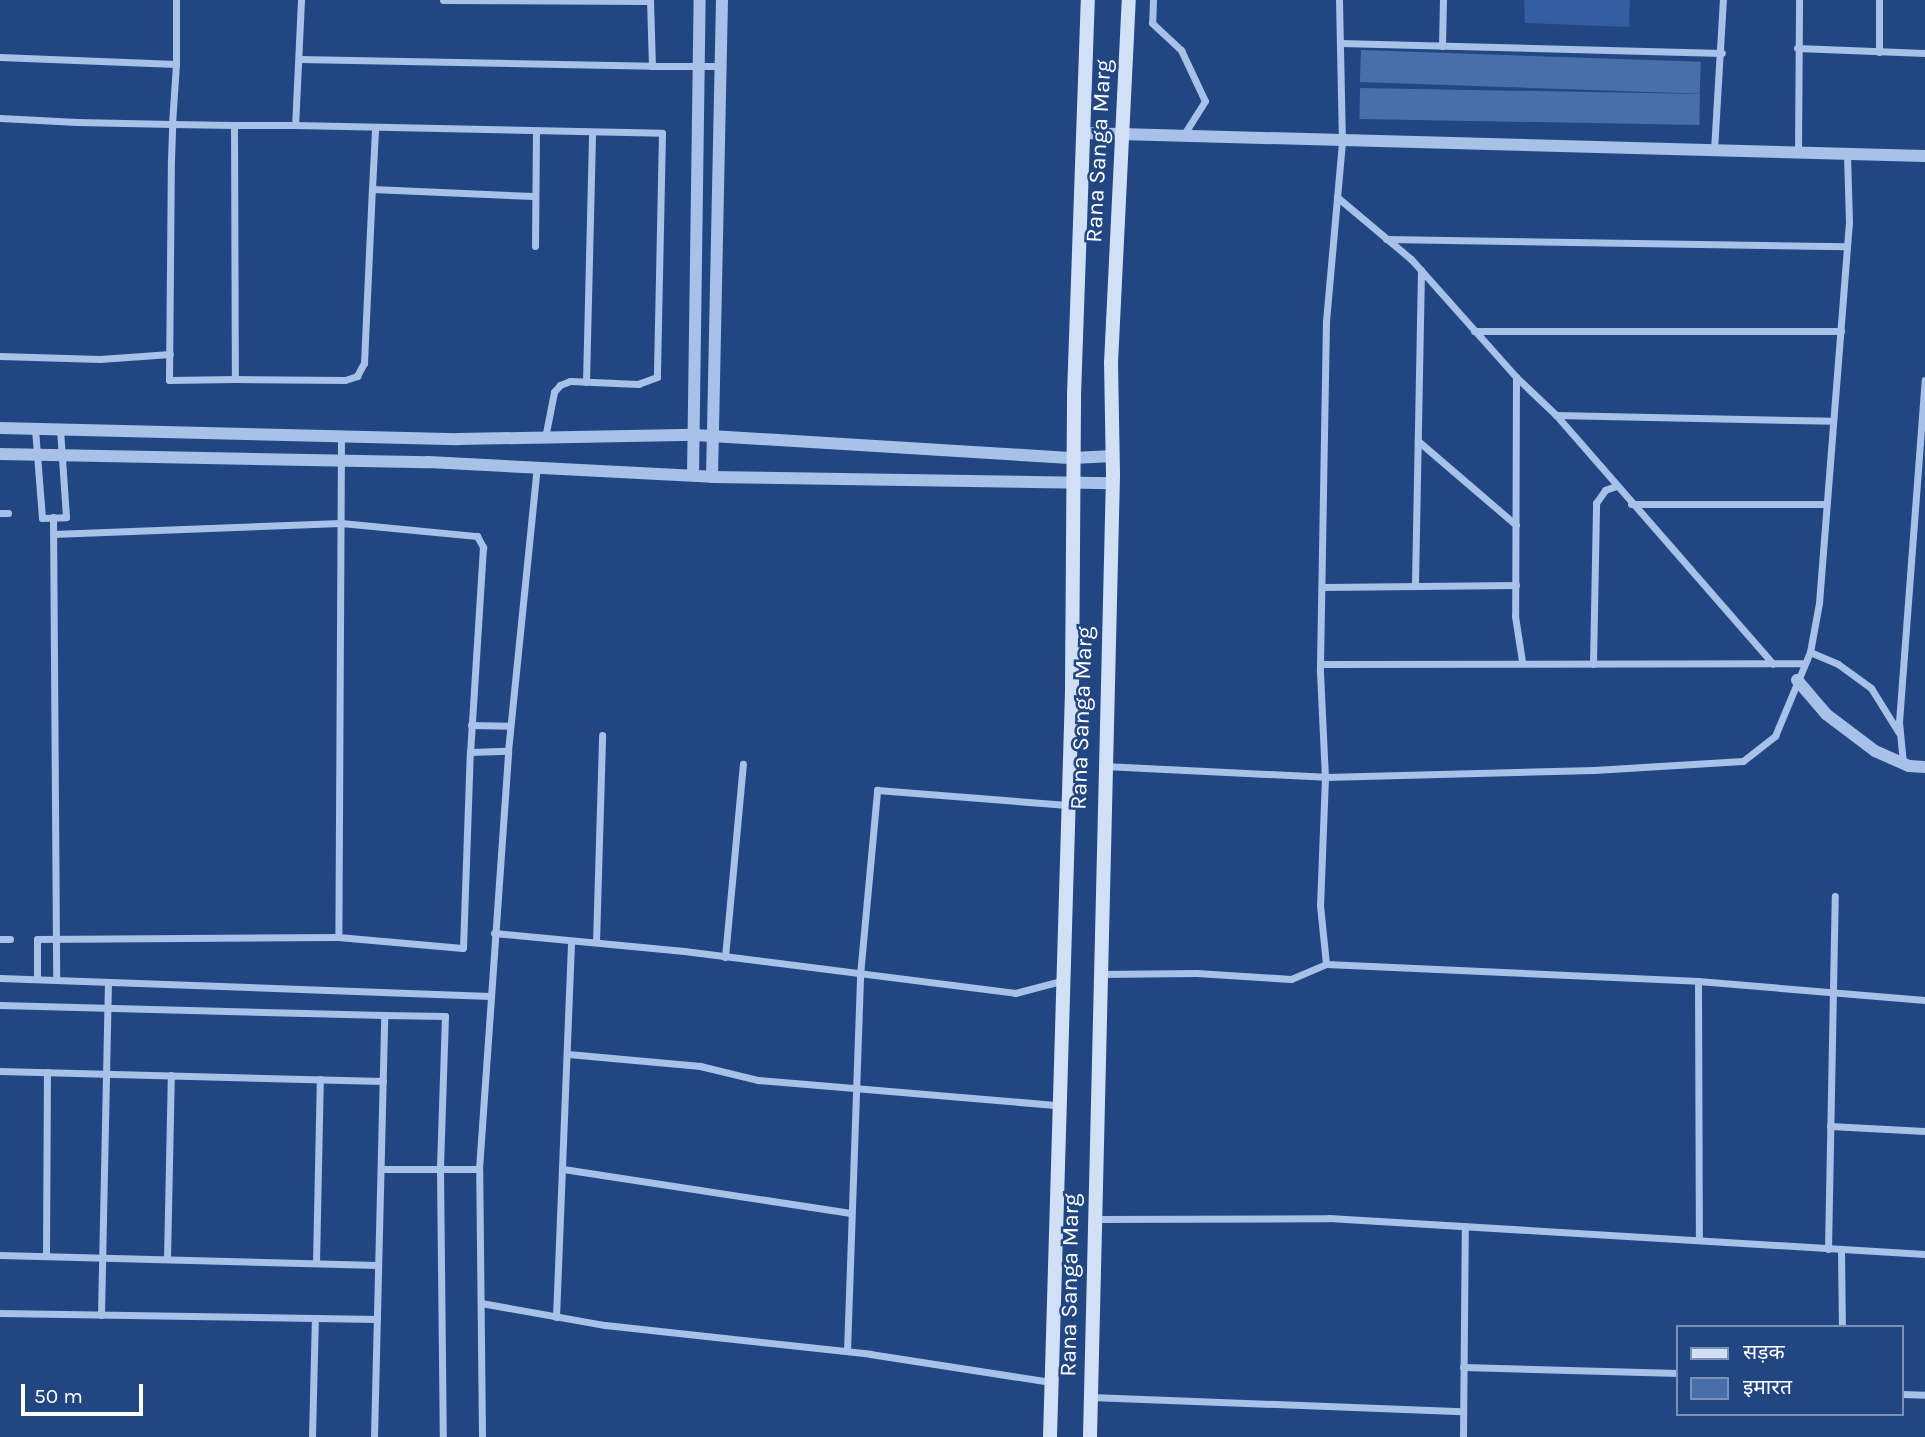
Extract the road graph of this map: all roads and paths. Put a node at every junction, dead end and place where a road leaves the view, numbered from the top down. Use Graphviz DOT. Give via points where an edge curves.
graph roads {
  1 [pos="177,0"];
  2 [pos="301,0"];
  3 [pos="443,0"];
  4 [pos="650,0"];
  5 [pos="700,0"];
  6 [pos="722,0"];
  7 [pos="1088,0"];
  8 [pos="1129,0"];
  9 [pos="1153,0"];
  10 [pos="1339,0"];
  11 [pos="1443,0"];
  12 [pos="1723,0"];
  13 [pos="1799,0"];
  14 [pos="1879,0"];
  15 [pos="1340,43"];
  16 [pos="1442,46"];
  17 [pos="1797,48"];
  18 [pos="1879,52"];
  19 [pos="1722,53"];
  20 [pos="1925,53"];
  21 [pos="0,57"];
  22 [pos="299,60"];
  23 [pos="176,64"];
  24 [pos="652,66"];
  25 [pos="699,66"];
  26 [pos="720,66"];
  27 [pos="0,118"];
  28 [pos="172,124"];
  29 [pos="234,125"];
  30 [pos="295,125"];
  31 [pos="375,130"];
  32 [pos="536,131"];
  33 [pos="592,132"];
  34 [pos="1084,133"];
  35 [pos="1123,134"];
  36 [pos="1183,136"];
  37 [pos="1342,142"];
  38 [pos="1714,150"];
  39 [pos="1798,153"];
  40 [pos="1847,154"];
  41 [pos="1925,156"];
  42 [pos="372,189"];
  43 [pos="533,196"];
  44 [pos="1337,197"];
  45 [pos="1384,239"];
  46 [pos="535,246"];
  47 [pos="1846,246"];
  48 [pos="1421,270"];
  49 [pos="1474,331"];
  50 [pos="1841,331"];
  51 [pos="170,354"];
  52 [pos="0,356"];
  53 [pos="1516,377"];
  54 [pos="235,379"];
  55 [pos="1925,380"];
  56 [pos="586,382"];
  57 [pos="1556,415"];
  58 [pos="1924,417"];
  59 [pos="1833,422"];
  60 [pos="0,428"];
  61 [pos="34,429"];
  62 [pos="60,430"];
  63 [pos="695,435"];
  64 [pos="341,438"];
  65 [pos="713,438"];
  66 [pos="545,440"];
  67 [pos="1418,441"];
  68 [pos="0,454"];
  69 [pos="37,455"];
  70 [pos="61,455"];
  71 [pos="1113,456"];
  72 [pos="1073,458"];
  73 [pos="341,460"];
  74 [pos="537,467"];
  75 [pos="693,475"];
  76 [pos="712,477"];
  77 [pos="1113,483"];
  78 [pos="1072,484"];
  79 [pos="1616,486"];
  80 [pos="1631,504"];
  81 [pos="1826,504"];
  82 [pos="1925,509"];
  83 [pos="1914,510"];
  84 [pos="53,517"];
  85 [pos="341,523"];
  86 [pos="1516,525"];
  87 [pos="53,534"];
  88 [pos="1415,583"];
  89 [pos="1516,585"];
  90 [pos="1323,587"];
  91 [pos="1810,652"];
  92 [pos="1522,661"];
  93 [pos="1804,663"];
  94 [pos="1320,664"];
  95 [pos="1593,664"];
  96 [pos="1773,664"];
  97 [pos="1797,680"];
  98 [pos="471,725"];
  99 [pos="510,726"];
  100 [pos="602,735"];
  101 [pos="1900,735"];
  102 [pos="508,751"];
  103 [pos="470,752"];
  104 [pos="1903,763"];
  105 [pos="743,764"];
  106 [pos="1103,766"];
  107 [pos="1925,767"];
  108 [pos="1325,777"];
  109 [pos="1067,805"];
  110 [pos="1835,896"];
  111 [pos="494,933"];
  112 [pos="338,937"];
  113 [pos="0,939"];
  114 [pos="10,939"];
  115 [pos="56,939"];
  116 [pos="571,941"];
  117 [pos="596,943"];
  118 [pos="725,957"];
  119 [pos="1326,964"];
  120 [pos="1099,974"];
  121 [pos="860,975"];
  122 [pos="0,978"];
  123 [pos="37,979"];
  124 [pos="56,980"];
  125 [pos="1061,981"];
  126 [pos="1698,981"];
  127 [pos="108,982"];
  128 [pos="1832,989"];
  129 [pos="490,996"];
  130 [pos="1925,1000"];
  131 [pos="0,1004"];
  132 [pos="108,1007"];
  133 [pos="384,1015"];
  134 [pos="568,1054"];
  135 [pos="0,1071"];
  136 [pos="47,1072"];
  137 [pos="107,1073"];
  138 [pos="171,1074"];
  139 [pos="320,1079"];
  140 [pos="383,1081"];
  141 [pos="856,1087"];
  142 [pos="1058,1105"];
  143 [pos="1830,1125"];
  144 [pos="1925,1130"];
  145 [pos="381,1169"];
  146 [pos="440,1169"];
  147 [pos="479,1169"];
  148 [pos="563,1169"];
  149 [pos="851,1213"];
  150 [pos="1095,1219"];
  151 [pos="1465,1226"];
  152 [pos="1699,1240"];
  153 [pos="1828,1250"];
  154 [pos="1841,1250"];
  155 [pos="1925,1254"];
  156 [pos="0,1255"];
  157 [pos="46,1256"];
  158 [pos="102,1258"];
  159 [pos="167,1259"];
  160 [pos="316,1263"];
  161 [pos="378,1265"];
  162 [pos="481,1303"];
  163 [pos="0,1313"];
  164 [pos="102,1315"];
  165 [pos="556,1317"];
  166 [pos="315,1318"];
  167 [pos="377,1319"];
  168 [pos="1842,1325"];
  169 [pos="847,1351"];
  170 [pos="1463,1367"];
  171 [pos="1676,1373"];
  172 [pos="1052,1382"];
  173 [pos="1904,1394"];
  174 [pos="1925,1395"];
  175 [pos="1091,1397"];
  176 [pos="1462,1410"];
  177 [pos="312,1437"];
  178 [pos="374,1437"];
  179 [pos="443,1437"];
  180 [pos="482,1437"];
  181 [pos="1050,1437"];
  182 [pos="1090,1437"];
  183 [pos="1463,1437"];
  1 -- 23 [label="street"];
  2 -- 22 [label="street"];
  3 -- 4 [label="street"];
  4 -- 24 [label="street"];
  5 -- 25 [label="street"];
  6 -- 26 [label="street"];
  7 -- 34 [label="main road, Rana Sanga Marg"];
  8 -- 35 [label="main road, Rana Sanga Marg"];
  9 -- 36 [label="street" via="1152,23 1181,50 1205,101"];
  10 -- 15 [label="street"];
  11 -- 16 [label="street"];
  12 -- 19 [label="street"];
  13 -- 17 [label="street"];
  14 -- 18 [label="street"];
  15 -- 16 [label="street"];
  15 -- 37 [label="street"];
  16 -- 19 [label="street"];
  17 -- 18 [label="street"];
  17 -- 39 [label="street"];
  18 -- 20 [label="street"];
  19 -- 38 [label="street"];
  21 -- 23 [label="street"];
  22 -- 24 [label="street"];
  22 -- 30 [label="street"];
  23 -- 28 [label="street"];
  24 -- 25 [label="street"];
  25 -- 26 [label="street"];
  25 -- 63 [label="street"];
  26 -- 65 [label="street"];
  27 -- 28 [label="street"];
  28 -- 29 [label="street"];
  28 -- 51 [label="street"];
  29 -- 30 [label="street"];
  29 -- 54 [label="street"];
  30 -- 31 [label="street"];
  31 -- 32 [label="street"];
  31 -- 42 [label="street"];
  32 -- 33 [label="street"];
  32 -- 43 [label="street"];
  33 -- 56 [label="street"];
  33 -- 56 [label="street" via="662,133 660,272 657,377 638,384"];
  34 -- 35 [label="street"];
  34 -- 72 [label="main road, Rana Sanga Marg"];
  35 -- 36 [label="street"];
  35 -- 71 [label="main road, Rana Sanga Marg" via="1111,363"];
  36 -- 37 [label="street"];
  37 -- 38 [label="street"];
  37 -- 44 [label="street"];
  38 -- 39 [label="street"];
  39 -- 40 [label="street"];
  40 -- 41 [label="street"];
  40 -- 47 [label="street"];
  42 -- 43 [label="street"];
  42 -- 54 [label="street" via="363,363 357,376 345,380"];
  43 -- 46 [label="street"];
  44 -- 45 [label="street"];
  44 -- 90 [label="street" via="1326,321"];
  45 -- 47 [label="street"];
  45 -- 48 [label="street"];
  47 -- 50 [label="street"];
  48 -- 49 [label="street"];
  48 -- 67 [label="street"];
  49 -- 50 [label="street"];
  49 -- 53 [label="street"];
  50 -- 59 [label="street"];
  51 -- 52 [label="street" via="100,359"];
  51 -- 54 [label="street" via="169,380"];
  53 -- 57 [label="street"];
  53 -- 86 [label="street"];
  55 -- 58 [label="street"];
  56 -- 66 [label="street" via="570,381 554,392"];
  57 -- 59 [label="street"];
  57 -- 79 [label="street"];
  58 -- 83 [label="street"];
  59 -- 81 [label="street"];
  60 -- 61 [label="street"];
  61 -- 62 [label="street"];
  61 -- 69 [label="street"];
  62 -- 64 [label="street"];
  62 -- 70 [label="street"];
  63 -- 65 [label="street"];
  63 -- 66 [label="street"];
  63 -- 75 [label="street"];
  64 -- 66 [label="street"];
  64 -- 73 [label="street"];
  65 -- 72 [label="street"];
  65 -- 76 [label="street"];
  67 -- 86 [label="street"];
  67 -- 88 [label="street"];
  68 -- 69 [label="street"];
  69 -- 70 [label="street"];
  69 -- 84 [label="street" via="42,518"];
  70 -- 73 [label="street"];
  70 -- 84 [label="street" via="66,517"];
  71 -- 72 [label="street"];
  71 -- 77 [label="main road, Rana Sanga Marg"];
  72 -- 78 [label="main road, Rana Sanga Marg"];
  73 -- 74 [label="street"];
  73 -- 85 [label="street"];
  74 -- 75 [label="street"];
  74 -- 99 [label="street"];
  75 -- 76 [label="street"];
  76 -- 78 [label="street"];
  77 -- 78 [label="street"];
  77 -- 106 [label="main road, Rana Sanga Marg"];
  78 -- 109 [label="main road, Rana Sanga Marg"];
  79 -- 80 [label="street"];
  79 -- 95 [label="street" via="1605,490 1596,503"];
  80 -- 81 [label="street"];
  80 -- 96 [label="street"];
  81 -- 91 [label="street" via="1819,603"];
  82 -- 83 [label="street"];
  83 -- 101 [label="street"];
  84 -- 87 [label="street"];
  85 -- 87 [label="street"];
  85 -- 98 [label="street" via="481,540"];
  85 -- 112 [label="street"];
  86 -- 89 [label="street"];
  87 -- 115 [label="street"];
  88 -- 89 [label="street"];
  88 -- 90 [label="street"];
  89 -- 92 [label="street"];
  90 -- 94 [label="street"];
  91 -- 93 [label="street"];
  91 -- 101 [label="street" via="1838,664 1871,688"];
  92 -- 94 [label="street"];
  92 -- 95 [label="street"];
  93 -- 96 [label="street"];
  93 -- 97 [label="street"];
  94 -- 108 [label="street"];
  95 -- 96 [label="street"];
  97 -- 104 [label="street" via="1836,721 1875,751"];
  97 -- 108 [label="street" via="1775,736 1743,761"];
  98 -- 99 [label="street"];
  98 -- 103 [label="street"];
  99 -- 102 [label="street"];
  100 -- 117 [label="street"];
  101 -- 104 [label="street"];
  102 -- 103 [label="street"];
  102 -- 111 [label="street"];
  103 -- 112 [label="street" via="463,948"];
  104 -- 107 [label="street"];
  105 -- 118 [label="street"];
  106 -- 108 [label="street"];
  106 -- 120 [label="main road, Rana Sanga Marg"];
  108 -- 119 [label="street" via="1320,905"];
  109 -- 121 [label="street" via="877,790"];
  109 -- 125 [label="main road, Rana Sanga Marg"];
  110 -- 128 [label="street"];
  111 -- 116 [label="street"];
  111 -- 129 [label="street"];
  112 -- 115 [label="street"];
  113 -- 114 [label="street"];
  115 -- 123 [label="street" via="37,939"];
  115 -- 124 [label="street"];
  116 -- 117 [label="street"];
  116 -- 134 [label="street"];
  117 -- 118 [label="street"];
  118 -- 121 [label="street"];
  119 -- 120 [label="street" via="1291,979 1196,973"];
  119 -- 126 [label="street"];
  120 -- 150 [label="main road, Rana Sanga Marg"];
  121 -- 125 [label="street" via="1015,993"];
  121 -- 141 [label="street"];
  122 -- 123 [label="street"];
  123 -- 124 [label="street"];
  124 -- 127 [label="street"];
  125 -- 142 [label="main road, Rana Sanga Marg"];
  126 -- 128 [label="street"];
  126 -- 152 [label="street"];
  127 -- 129 [label="street"];
  127 -- 132 [label="street"];
  128 -- 130 [label="street"];
  128 -- 143 [label="street"];
  129 -- 147 [label="street"];
  131 -- 132 [label="street"];
  132 -- 133 [label="street"];
  132 -- 137 [label="street"];
  133 -- 140 [label="street"];
  133 -- 146 [label="street" via="445,1016"];
  134 -- 141 [label="street" via="701,1066 758,1080"];
  134 -- 148 [label="street"];
  135 -- 136 [label="street"];
  136 -- 137 [label="street"];
  136 -- 157 [label="street"];
  137 -- 138 [label="street"];
  137 -- 158 [label="street"];
  138 -- 139 [label="street"];
  138 -- 159 [label="street"];
  139 -- 140 [label="street"];
  139 -- 160 [label="street"];
  140 -- 145 [label="street"];
  141 -- 142 [label="street"];
  141 -- 149 [label="street"];
  142 -- 172 [label="main road, Rana Sanga Marg"];
  143 -- 144 [label="street"];
  143 -- 153 [label="street"];
  145 -- 146 [label="street"];
  145 -- 161 [label="street"];
  146 -- 147 [label="street"];
  146 -- 179 [label="street"];
  147 -- 162 [label="street"];
  148 -- 149 [label="street"];
  148 -- 165 [label="street"];
  149 -- 169 [label="street"];
  150 -- 151 [label="street" via="1329,1218"];
  150 -- 175 [label="main road, Rana Sanga Marg"];
  151 -- 152 [label="street"];
  151 -- 170 [label="street"];
  152 -- 153 [label="street"];
  153 -- 154 [label="street"];
  154 -- 155 [label="street"];
  154 -- 168 [label="street"];
  156 -- 157 [label="street"];
  157 -- 158 [label="street"];
  158 -- 159 [label="street"];
  158 -- 164 [label="street"];
  159 -- 160 [label="street"];
  160 -- 161 [label="street"];
  161 -- 167 [label="street"];
  162 -- 165 [label="street"];
  162 -- 180 [label="street"];
  163 -- 164 [label="street"];
  164 -- 166 [label="street"];
  165 -- 169 [label="street"];
  166 -- 167 [label="street"];
  166 -- 177 [label="street"];
  167 -- 178 [label="street"];
  169 -- 172 [label="street"];
  170 -- 171 [label="street"];
  170 -- 176 [label="street"];
  172 -- 181 [label="main road, Rana Sanga Marg"];
  173 -- 174 [label="street"];
  175 -- 176 [label="street"];
  175 -- 182 [label="main road, Rana Sanga Marg"];
  176 -- 183 [label="street"];
}
